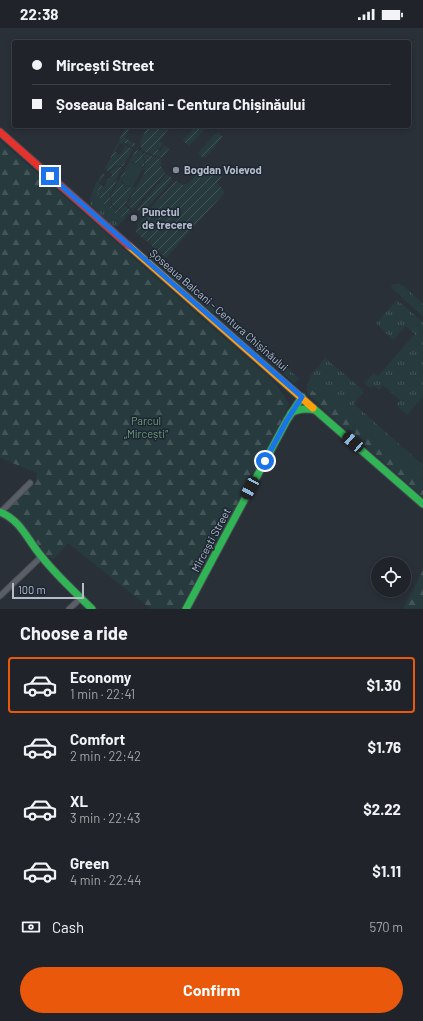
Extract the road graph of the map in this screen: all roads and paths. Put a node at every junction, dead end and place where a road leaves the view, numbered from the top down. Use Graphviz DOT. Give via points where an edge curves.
graph roads {
  1 [pos="0,132"];
  2 [pos="302,397"];
  3 [pos="318,411"];
  4 [pos="291,414"];
  5 [pos="30,483"];
  6 [pos="423,504"];
  7 [pos="0,513"];
  8 [pos="41,557"];
  9 [pos="0,596"];
  10 [pos="81,598"];
  11 [pos="70,609"];
  12 [pos="92,609"];
  13 [pos="186,609"];
  1 -- 2 [label="main road, Șoseaua Balcani - Centura Chișinăului"];
  2 -- 3 [label="main road, Șoseaua Balcani - Centura Chișinăului"];
  2 -- 4 [label="main road, Mircești Street"];
  3 -- 4 [label="main road" via="302,408"];
  3 -- 6 [label="main road, Șoseaua Balcani - Centura Chișinăului"];
  4 -- 13 [label="main road, Mircești Street"];
  5 -- 7 [label="street"];
  7 -- 8 [label="main road" via="4,513 22,529"];
  8 -- 9 [label="street"];
  8 -- 10 [label="main road"];
  10 -- 11 [label="street"];
  10 -- 12 [label="main road"];
}
